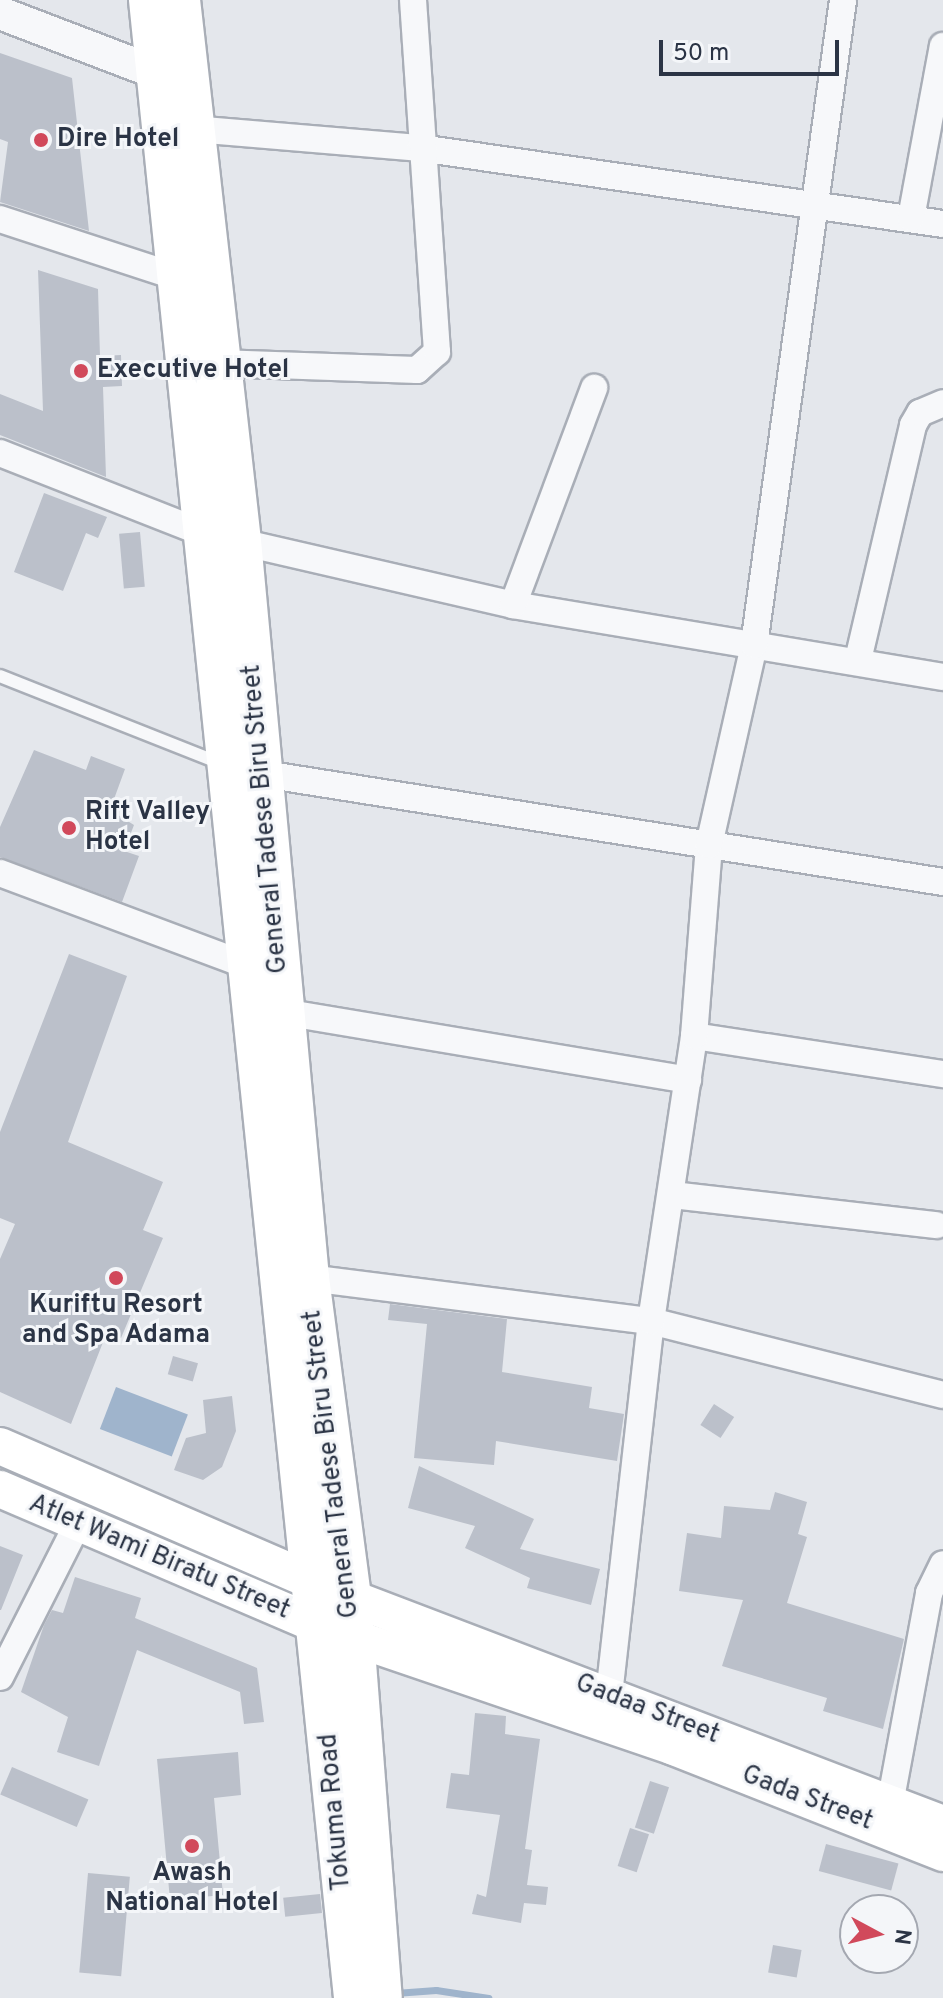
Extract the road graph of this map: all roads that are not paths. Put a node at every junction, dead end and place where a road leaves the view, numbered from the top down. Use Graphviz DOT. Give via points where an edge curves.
graph roads {
  1 [pos="149,0"];
  2 [pos="180,0"];
  3 [pos="413,0"];
  4 [pos="843,0"];
  5 [pos="0,13"];
  6 [pos="943,46"];
  7 [pos="173,80"];
  8 [pos="193,129"];
  9 [pos="420,148"];
  10 [pos="813,200"];
  11 [pos="911,218"];
  12 [pos="0,219"];
  13 [pos="943,224"];
  14 [pos="177,277"];
  15 [pos="218,363"];
  16 [pos="594,388"];
  17 [pos="943,403"];
  18 [pos="0,453"];
  19 [pos="223,538"];
  20 [pos="513,605"];
  21 [pos="754,645"];
  22 [pos="858,660"];
  23 [pos="0,676"];
  24 [pos="943,677"];
  25 [pos="245,770"];
  26 [pos="709,845"];
  27 [pos="0,873"];
  28 [pos="943,882"];
  29 [pos="244,964"];
  30 [pos="266,1010"];
  31 [pos="694,1036"];
  32 [pos="943,1074"];
  33 [pos="688,1080"];
  34 [pos="672,1195"];
  35 [pos="936,1225"];
  36 [pos="309,1278"];
  37 [pos="651,1321"];
  38 [pos="943,1395"];
  39 [pos="0,1446"];
  40 [pos="0,1489"];
  41 [pos="78,1523"];
  42 [pos="943,1564"];
  43 [pos="314,1583"];
  44 [pos="351,1598"];
  45 [pos="336,1632"];
  46 [pos="0,1677"];
  47 [pos="609,1695"];
  48 [pos="890,1804"];
  49 [pos="943,1824"];
  50 [pos="943,1853"];
  51 [pos="364,1954"];
  52 [pos="354,1998"];
  53 [pos="382,1998"];
  1 -- 7 [label="main road, General Tadese Biru Street"];
  2 -- 7 [label="main road, General Tadese Biru Street"];
  3 -- 9 [label="street"];
  4 -- 10 [label="street"];
  5 -- 7 [label="street"];
  6 -- 11 [label="street"];
  7 -- 8 [label="main road, General Tadese Biru Street"];
  7 -- 14 [label="main road, General Tadese Biru Street"];
  8 -- 9 [label="street"];
  8 -- 15 [label="main road, General Tadese Biru Street"];
  9 -- 10 [label="street"];
  9 -- 15 [label="street" via="437,352 431,362 417,370"];
  10 -- 11 [label="street"];
  10 -- 21 [label="street"];
  11 -- 13 [label="street"];
  12 -- 14 [label="street"];
  14 -- 19 [label="main road, General Tadese Biru Street"];
  15 -- 19 [label="main road, General Tadese Biru Street"];
  16 -- 20 [label="street"];
  17 -- 22 [label="street" via="920,413 913,425"];
  18 -- 19 [label="street"];
  19 -- 20 [label="street"];
  19 -- 25 [label="main road, General Tadese Biru Street"];
  20 -- 21 [label="street"];
  21 -- 22 [label="street"];
  21 -- 26 [label="street"];
  22 -- 24 [label="street"];
  23 -- 25 [label="lane"];
  25 -- 26 [label="street"];
  25 -- 29 [label="main road, General Tadese Biru Street"];
  25 -- 30 [label="main road, General Tadese Biru Street"];
  26 -- 28 [label="street"];
  26 -- 31 [label="street"];
  27 -- 29 [label="street"];
  29 -- 30 [label="main road, General Tadese Biru Street"];
  30 -- 33 [label="street"];
  30 -- 36 [label="main road, General Tadese Biru Street"];
  30 -- 43 [label="main road, General Tadese Biru Street"];
  31 -- 32 [label="street"];
  31 -- 33 [label="street"];
  33 -- 34 [label="street"];
  34 -- 35 [label="street"];
  34 -- 37 [label="street"];
  36 -- 37 [label="street"];
  36 -- 44 [label="main road, General Tadese Biru Street"];
  37 -- 38 [label="street"];
  37 -- 47 [label="street"];
  39 -- 43 [label="main road, Atlet Wami Biratu Street"];
  40 -- 41 [label="main road, Atlet Wami Biratu Street"];
  41 -- 45 [label="main road, Atlet Wami Biratu Street"];
  41 -- 46 [label="street"];
  42 -- 48 [label="street" via="929,1593"];
  43 -- 44 [label="main road, Atlet Wami Biratu Street"];
  43 -- 45 [label="main road, General Tadese Biru Street"];
  44 -- 45 [label="main road, General Tadese Biru Street"];
  44 -- 47 [label="main road, Gadaa Street"];
  45 -- 50 [label="main road, Gada Street" via="674,1747"];
  45 -- 51 [label="main road, Tokuma Road"];
  47 -- 48 [label="main road, Gadaa Street"];
  48 -- 49 [label="main road, Gadaa Street"];
  51 -- 52 [label="main road, Tokuma Road"];
  51 -- 53 [label="main road, Tokuma Road"];
}
